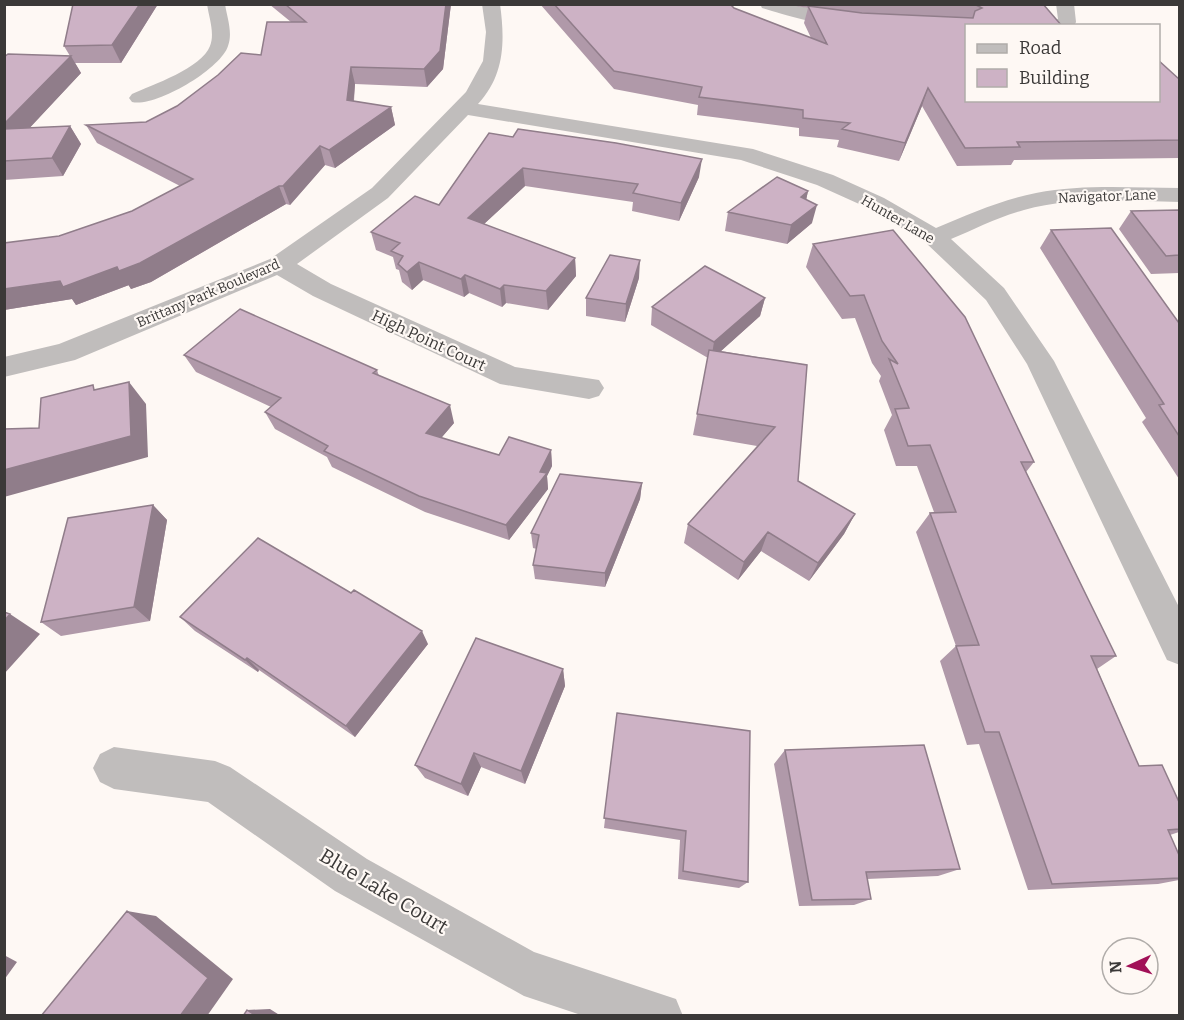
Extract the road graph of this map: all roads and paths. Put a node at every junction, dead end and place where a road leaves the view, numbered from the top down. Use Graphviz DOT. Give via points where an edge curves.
graph roads {
  1 [pos="216,4"];
  2 [pos="491,4"];
  3 [pos="768,4"];
  4 [pos="1065,4"];
  5 [pos="873,24"];
  6 [pos="1058,24"];
  7 [pos="139,98"];
  8 [pos="465,108"];
  9 [pos="1179,195"];
  10 [pos="934,237"];
  11 [pos="279,265"];
  12 [pos="4,367"];
  13 [pos="589,388"];
  14 [pos="1179,648"];
  15 [pos="114,768"];
  16 [pos="659,1016"];
  1 -- 7 [label="street" via="222,37 212,56 195,73"];
  2 -- 8 [label="street, Brittany Park Boulevard" via="495,32 493,61"];
  3 -- 5 [label="street" via="800,14"];
  4 -- 6 [label="street" via="1067,22"];
  8 -- 10 [label="street, Hunter Lane" via="745,154 825,180 876,203"];
  8 -- 11 [label="street, Brittany Park Boulevard" via="380,193"];
  9 -- 10 [label="street, Navigator Lane" via="1070,195 1038,200"];
  10 -- 14 [label="street, Hunter Lane" via="995,294 1040,362"];
  11 -- 12 [label="street, Brittany Park Boulevard" via="65,353"];
  11 -- 13 [label="street, High Point Court" via="322,290 510,377"];
  15 -- 16 [label="street, Blue Lake Court" via="215,782 351,875 525,972"];
}
